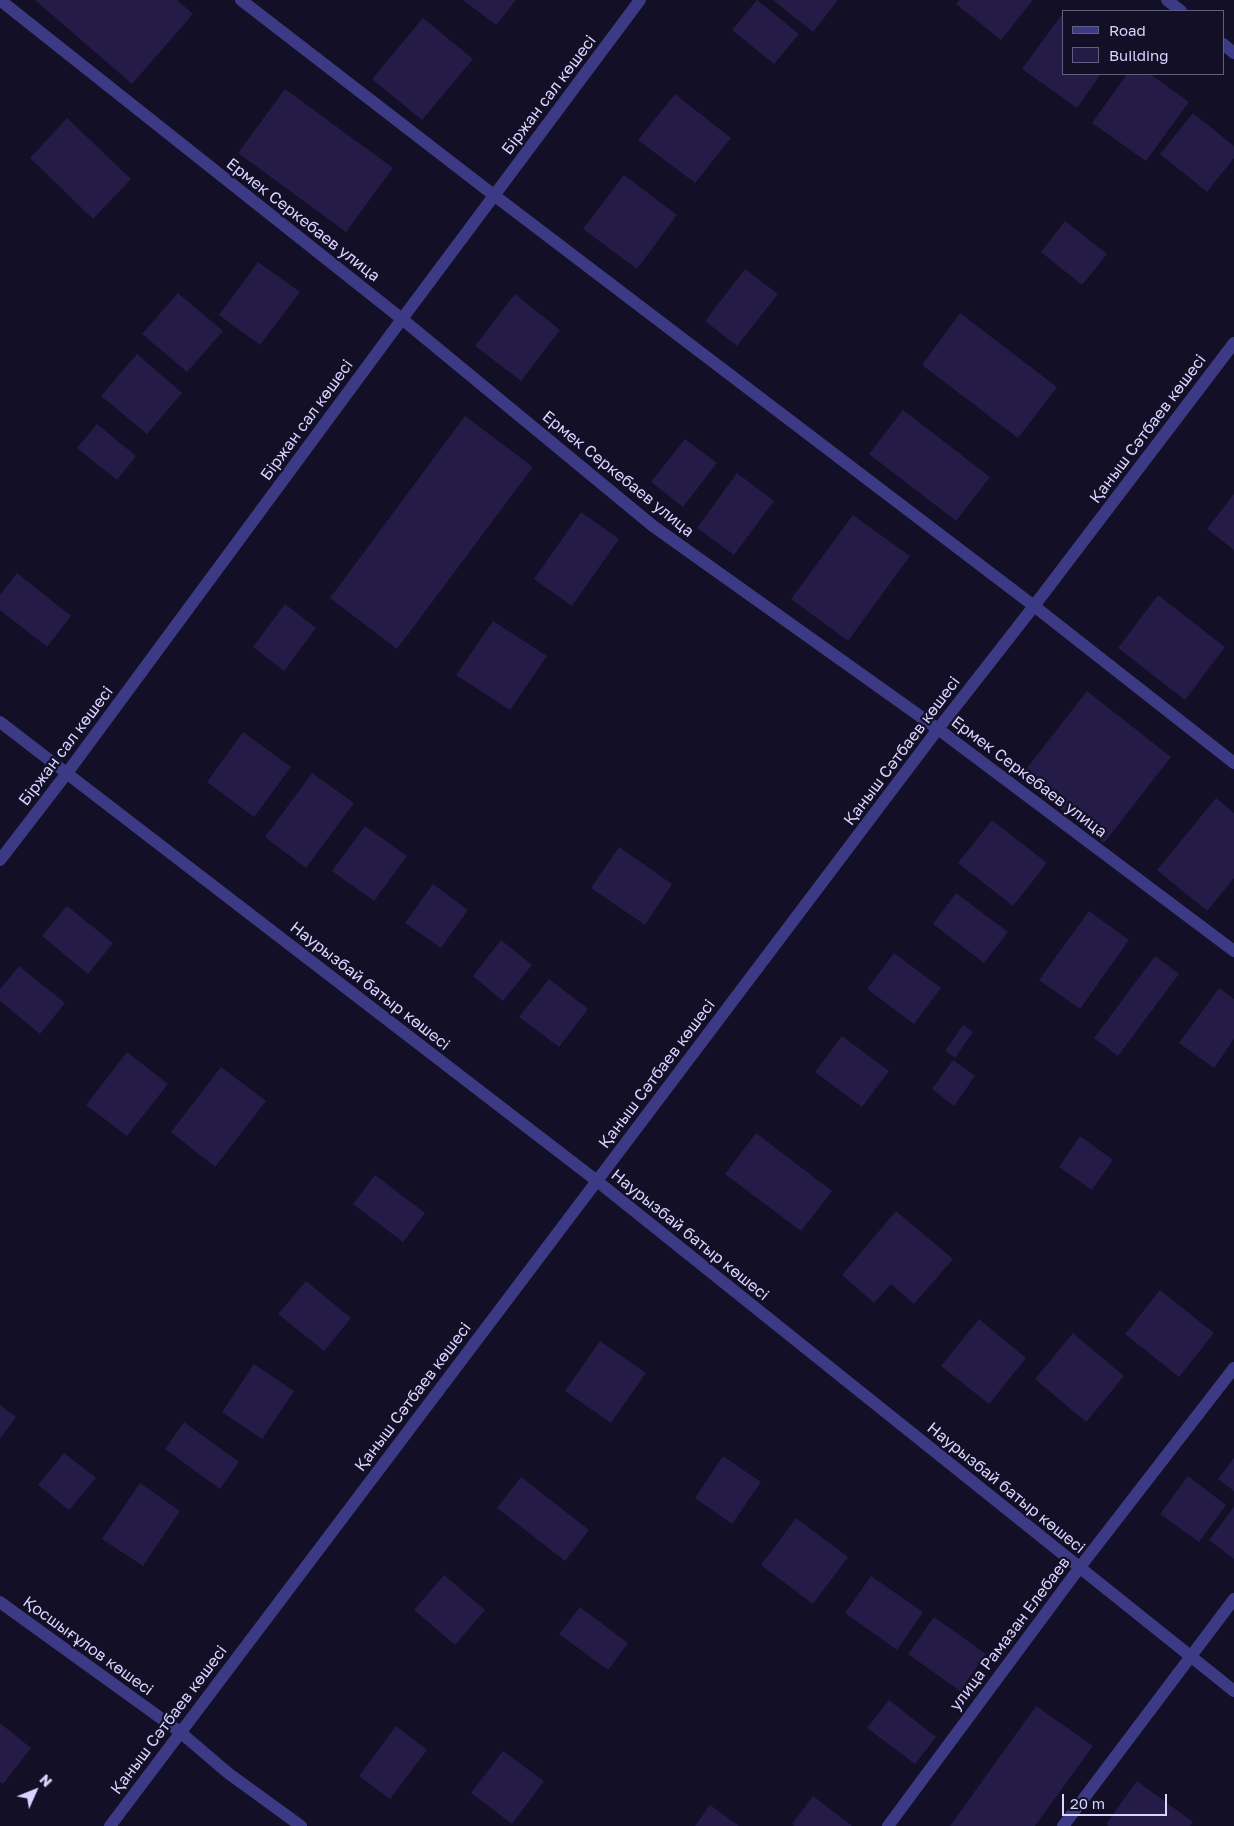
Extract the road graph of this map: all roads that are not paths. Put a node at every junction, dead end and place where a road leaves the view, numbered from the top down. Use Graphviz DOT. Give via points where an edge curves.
graph roads {
  1 [pos="0,0"];
  2 [pos="241,0"];
  3 [pos="640,0"];
  4 [pos="1167,0"];
  5 [pos="1180,10"];
  6 [pos="1224,45"];
  7 [pos="1234,53"];
  8 [pos="495,196"];
  9 [pos="402,319"];
  10 [pos="1234,343"];
  11 [pos="1034,606"];
  12 [pos="0,722"];
  13 [pos="938,729"];
  14 [pos="1234,763"];
  15 [pos="67,773"];
  16 [pos="0,860"];
  17 [pos="1234,951"];
  18 [pos="597,1181"];
  19 [pos="1234,1368"];
  20 [pos="1080,1567"];
  21 [pos="1234,1599"];
  22 [pos="0,1602"];
  23 [pos="1190,1656"];
  24 [pos="1234,1691"];
  25 [pos="180,1732"];
  26 [pos="110,1826"];
  27 [pos="300,1826"];
  28 [pos="888,1826"];
  29 [pos="1063,1826"];
  1 -- 9 [label="street, Ермек Серкебаев улица"];
  2 -- 8 [label="street"];
  3 -- 8 [label="street, Біржан сал көшесі"];
  4 -- 5 [label="street"];
  6 -- 7 [label="street"];
  8 -- 9 [label="street, Біржан сал көшесі"];
  8 -- 11 [label="street"];
  9 -- 13 [label="street, Ермек Серкебаев улица" via="653,526"];
  9 -- 15 [label="street, Біржан сал көшесі"];
  10 -- 11 [label="street, Қаныш Сәтбаев көшесі"];
  11 -- 13 [label="street, Қаныш Сәтбаев көшесі"];
  11 -- 14 [label="street"];
  12 -- 15 [label="street, Наурызбай батыр көшесі"];
  13 -- 17 [label="street, Ермек Серкебаев улица"];
  13 -- 18 [label="street, Қаныш Сәтбаев көшесі"];
  15 -- 16 [label="street, Біржан сал көшесі"];
  15 -- 18 [label="street, Наурызбай батыр көшесі"];
  18 -- 20 [label="street, Наурызбай батыр көшесі"];
  18 -- 25 [label="street, Қаныш Сәтбаев көшесі"];
  19 -- 20 [label="street, улица Рамазан Елебаев"];
  20 -- 23 [label="street, Наурызбай батыр көшесі"];
  20 -- 28 [label="street, улица Рамазан Елебаев"];
  21 -- 23 [label="street"];
  22 -- 25 [label="street, Қосшығұлов көшесі"];
  23 -- 24 [label="street, Наурызбай батыр көшесі"];
  23 -- 29 [label="street"];
  25 -- 26 [label="street, Қаныш Сәтбаев көшесі"];
  25 -- 27 [label="street, Қосшығұлов көшесі" via="228,1773"];
}
